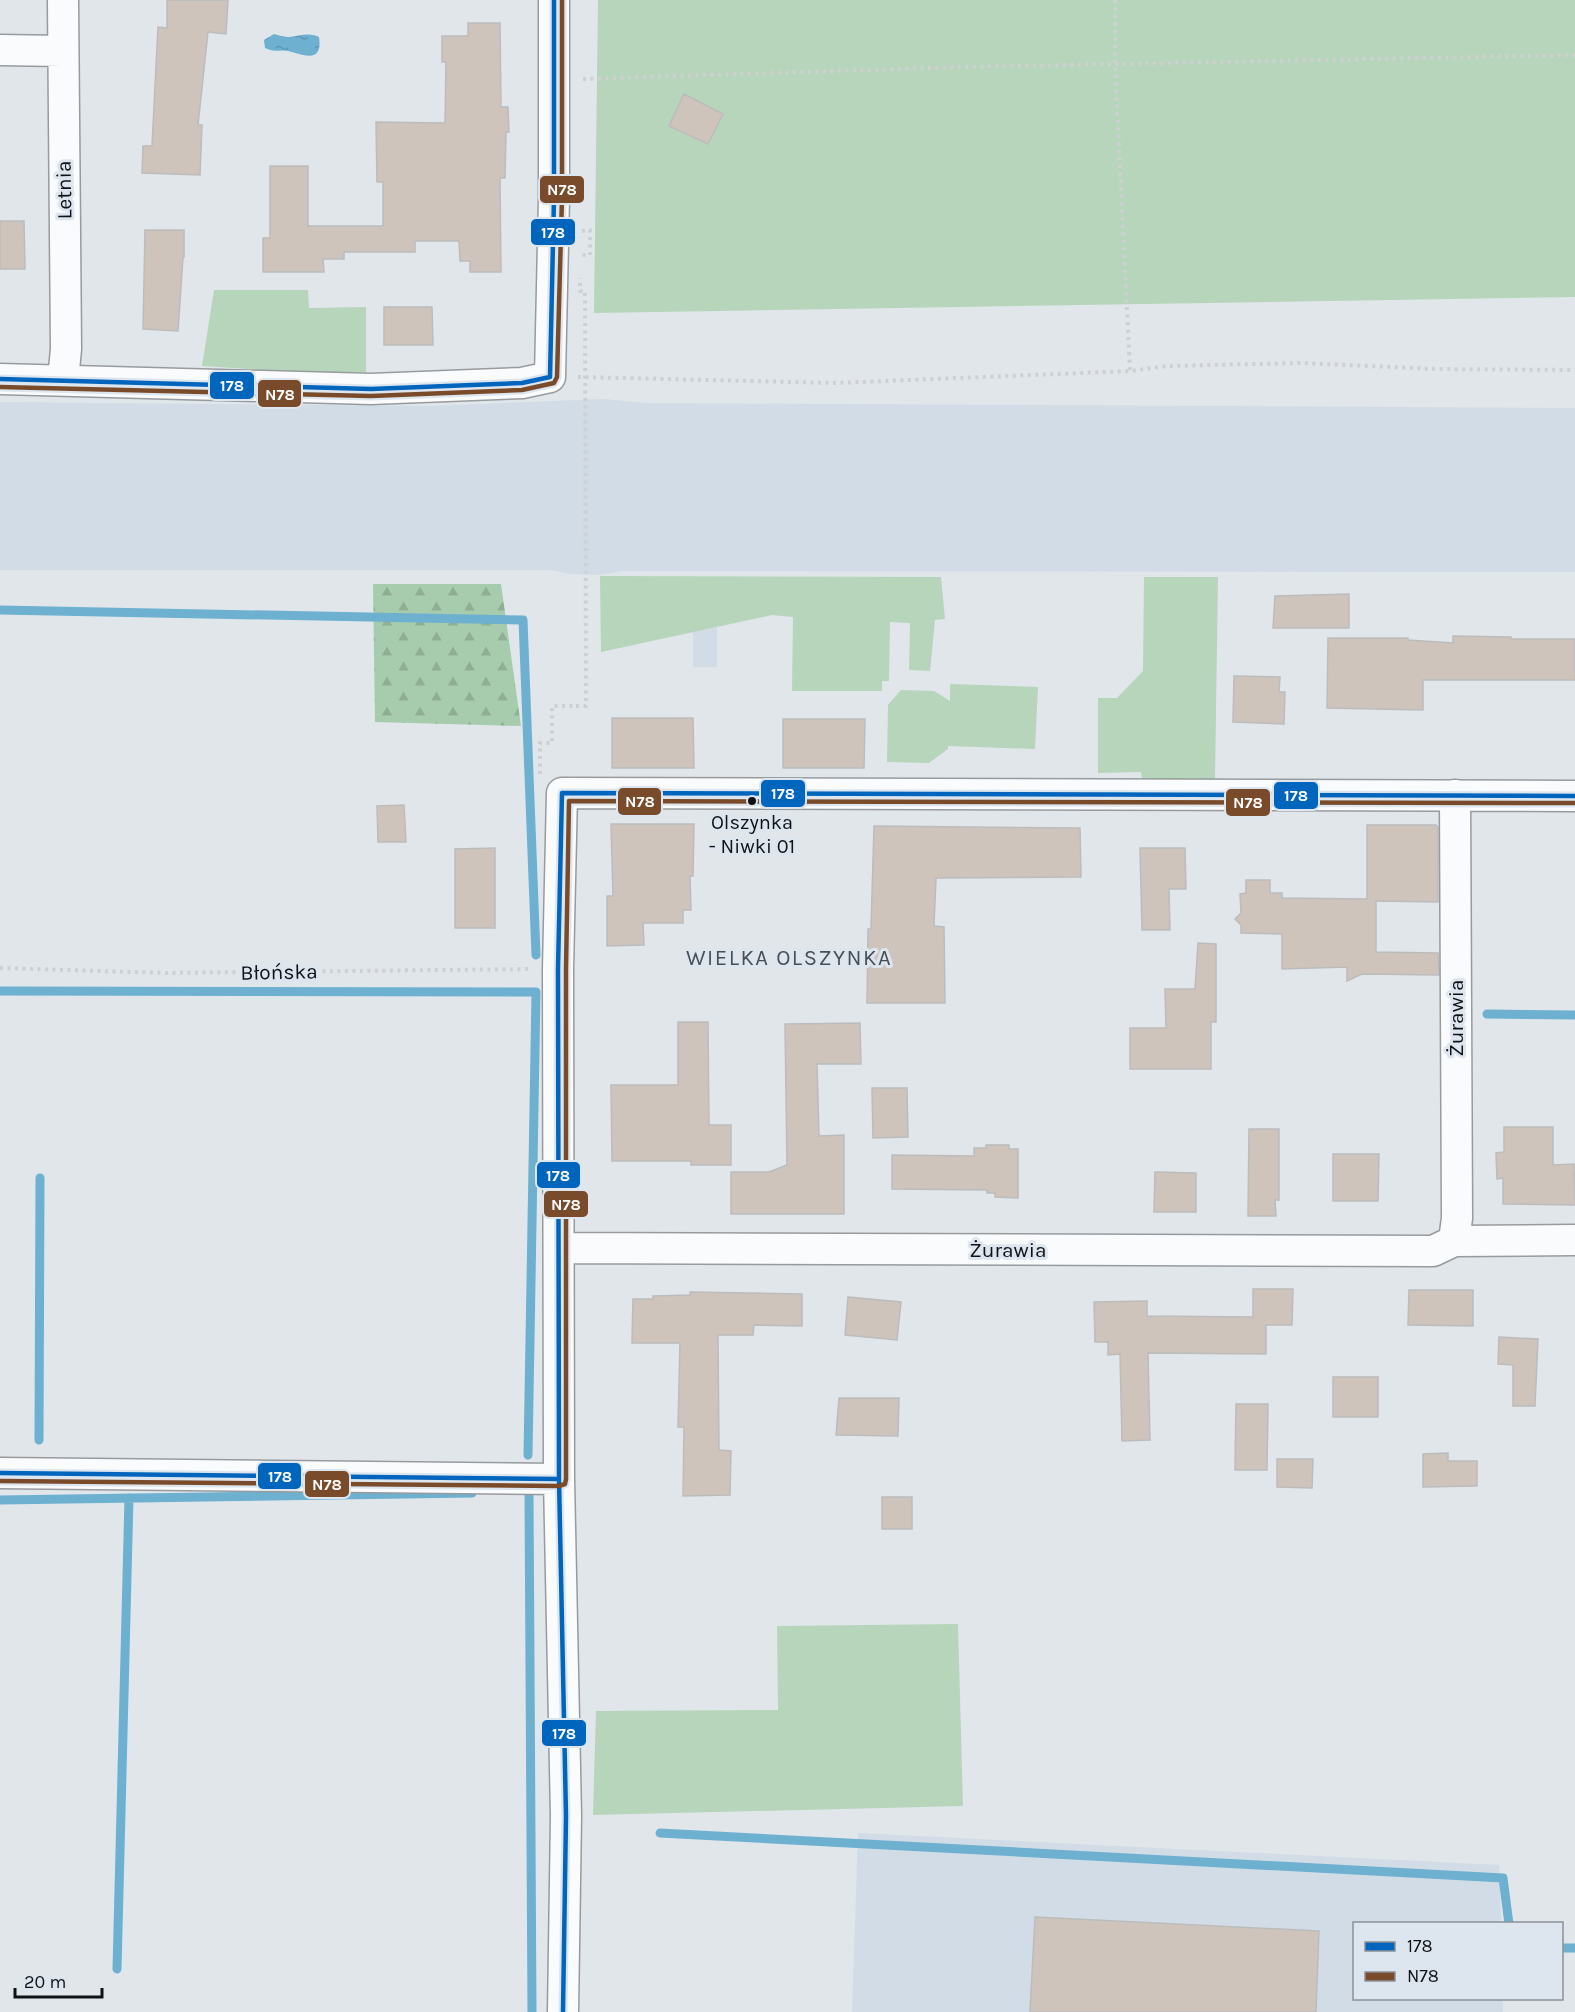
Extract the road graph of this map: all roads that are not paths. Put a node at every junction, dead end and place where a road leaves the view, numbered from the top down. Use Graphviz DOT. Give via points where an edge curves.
graph roads {
  1 [pos="63,0"];
  2 [pos="554,0"];
  3 [pos="0,50"];
  4 [pos="62,51"];
  5 [pos="0,379"];
  6 [pos="63,380"];
  7 [pos="1455,795"];
  8 [pos="1575,796"];
  9 [pos="1575,1240"];
  10 [pos="1454,1241"];
  11 [pos="560,1248"];
  12 [pos="0,1473"];
  13 [pos="559,1479"];
  14 [pos="563,2012"];
  1 -- 4 [label="street, Letnia"];
  2 -- 6 [label="street" via="550,377 522,383 371,389"];
  3 -- 4 [label="street"];
  4 -- 6 [label="street, Letnia" via="66,349"];
  5 -- 6 [label="street"];
  7 -- 8 [label="street"];
  7 -- 10 [label="street, Żurawia"];
  7 -- 11 [label="street" via="551,784 558,969"];
  9 -- 10 [label="street, Żurawia"];
  10 -- 11 [label="street, Żurawia" via="1433,1251"];
  11 -- 13 [label="street"];
  12 -- 13 [label="street"];
  13 -- 14 [label="street" via="566,1816"];
}
